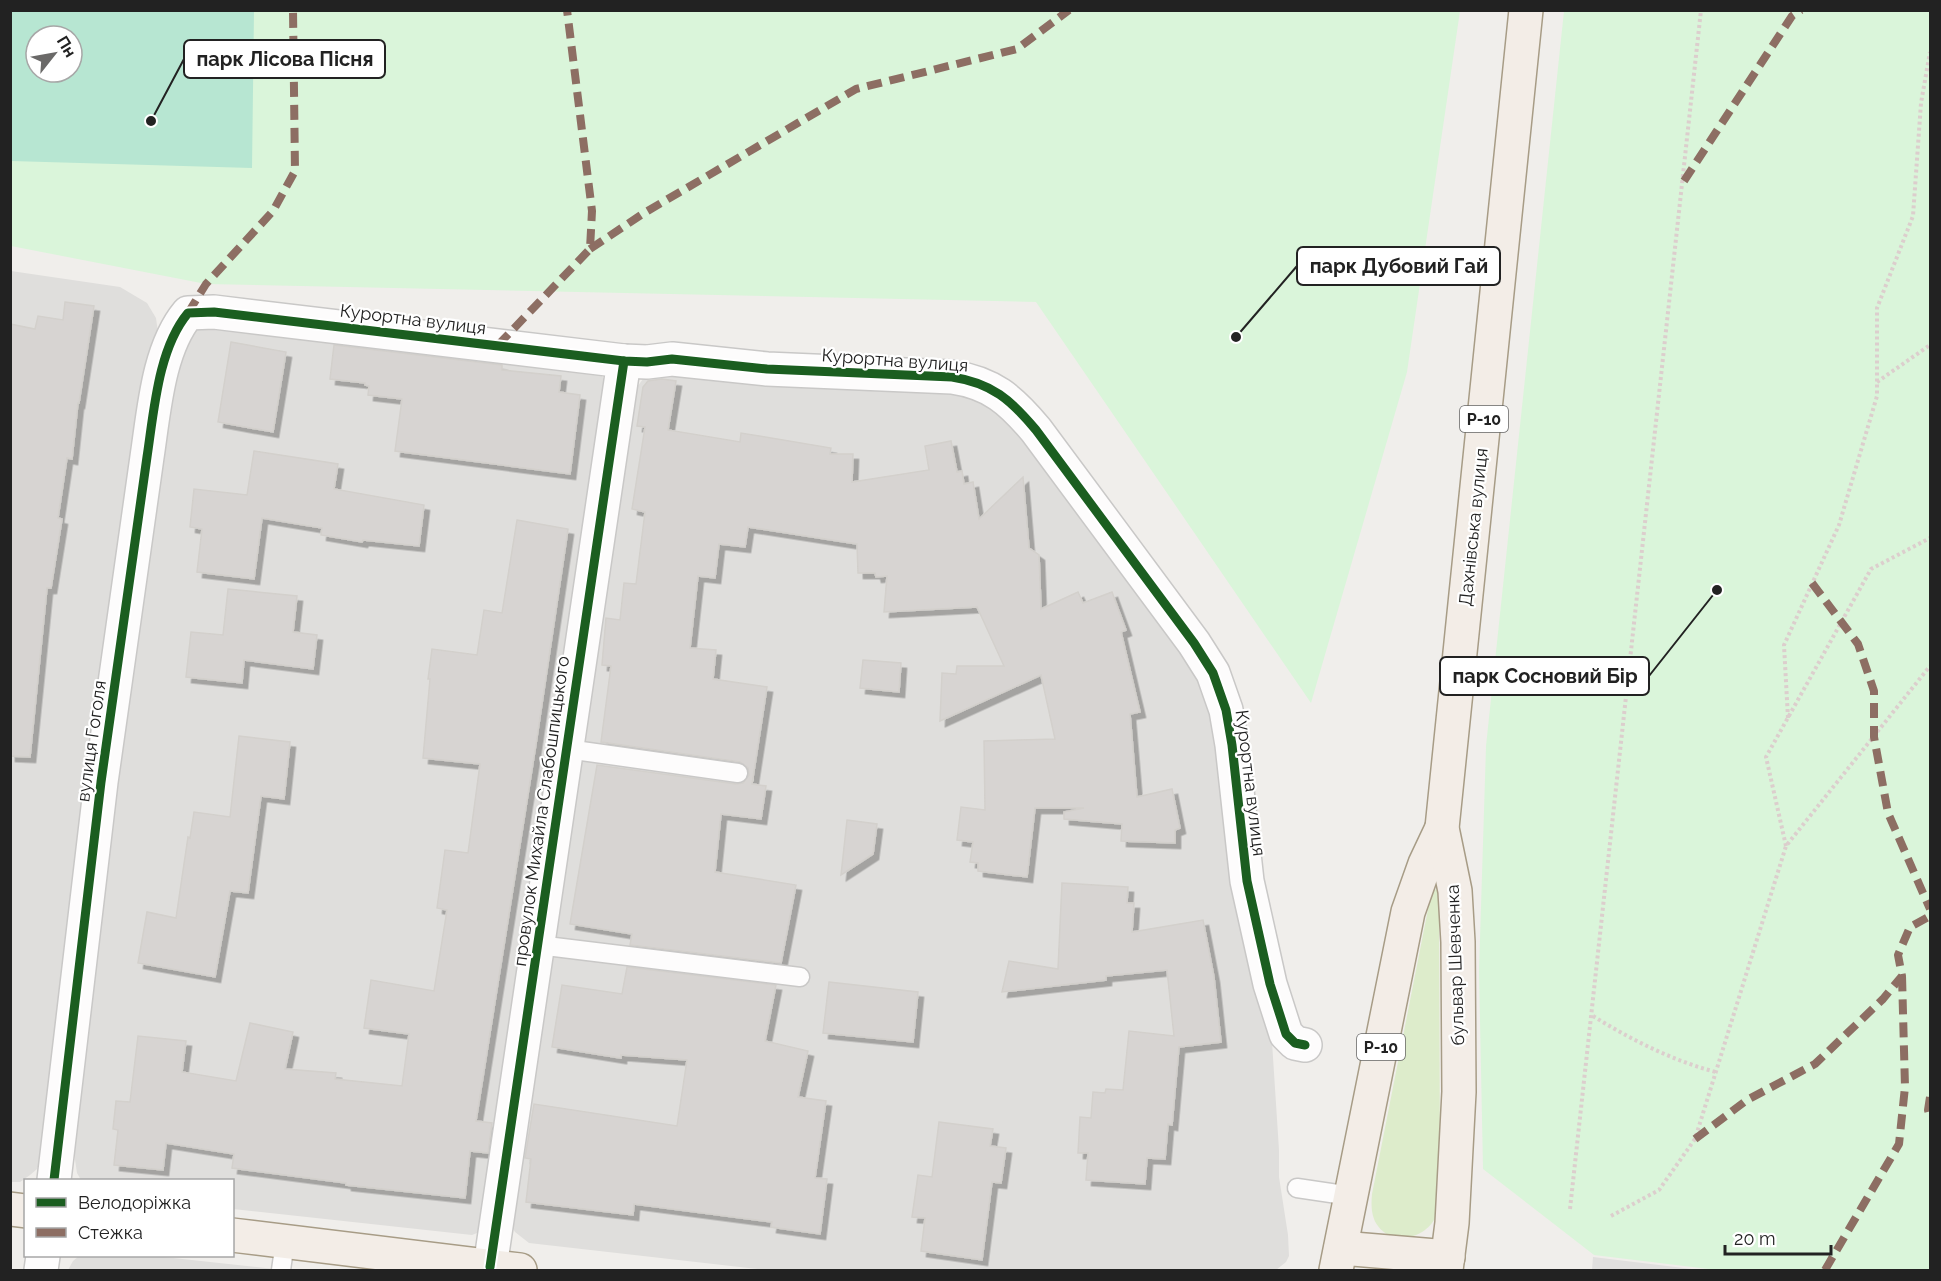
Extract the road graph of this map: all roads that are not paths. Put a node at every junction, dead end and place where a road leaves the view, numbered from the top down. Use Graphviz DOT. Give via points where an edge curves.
graph roads {
  1 [pos="1526,10"];
  2 [pos="188,313"];
  3 [pos="624,361"];
  4 [pos="567,749"];
  5 [pos="738,773"];
  6 [pos="1442,828"];
  7 [pos="538,945"];
  8 [pos="800,977"];
  9 [pos="1305,1045"];
  10 [pos="54,1179"];
  11 [pos="1297,1188"];
  12 [pos="1351,1196"];
  13 [pos="234,1236"];
  14 [pos="283,1256"];
  15 [pos="1338,1259"];
  16 [pos="1447,1264"];
  17 [pos="505,1269"];
  1 -- 6 [label="main road, Дахнівська вулиця / Р-10"];
  2 -- 3 [label="street, Курортна вулиця" via="214,312"];
  2 -- 10 [label="street, вулиця Гоголя" via="170,344 147,457 101,782"];
  3 -- 4 [label="street, провулок Михайла Слабошпицького"];
  3 -- 9 [label="street, Курортна вулиця" via="672,359 767,369 952,377 992,389 1022,413 1213,673 1226,710 1247,881 1270,984 1286,1034 1295,1043"];
  4 -- 5 [label="lane"];
  4 -- 7 [label="street, провулок Михайла Слабошпицького"];
  6 -- 12 [label="main road, бульвар Шевченка / Р-10" via="1408,912"];
  6 -- 16 [label="main road, бульвар Шевченка / Р-10" via="1455,891 1458,942 1459,1092"];
  7 -- 8 [label="lane"];
  7 -- 17 [label="street, провулок Михайла Слабошпицького"];
  11 -- 12 [label="lane"];
  12 -- 15 [label="main road, бульвар Шевченка / Р-10"];
  13 -- 14 [label="main road"];
  14 -- 17 [label="main road"];
  15 -- 16 [label="main road"];
}
